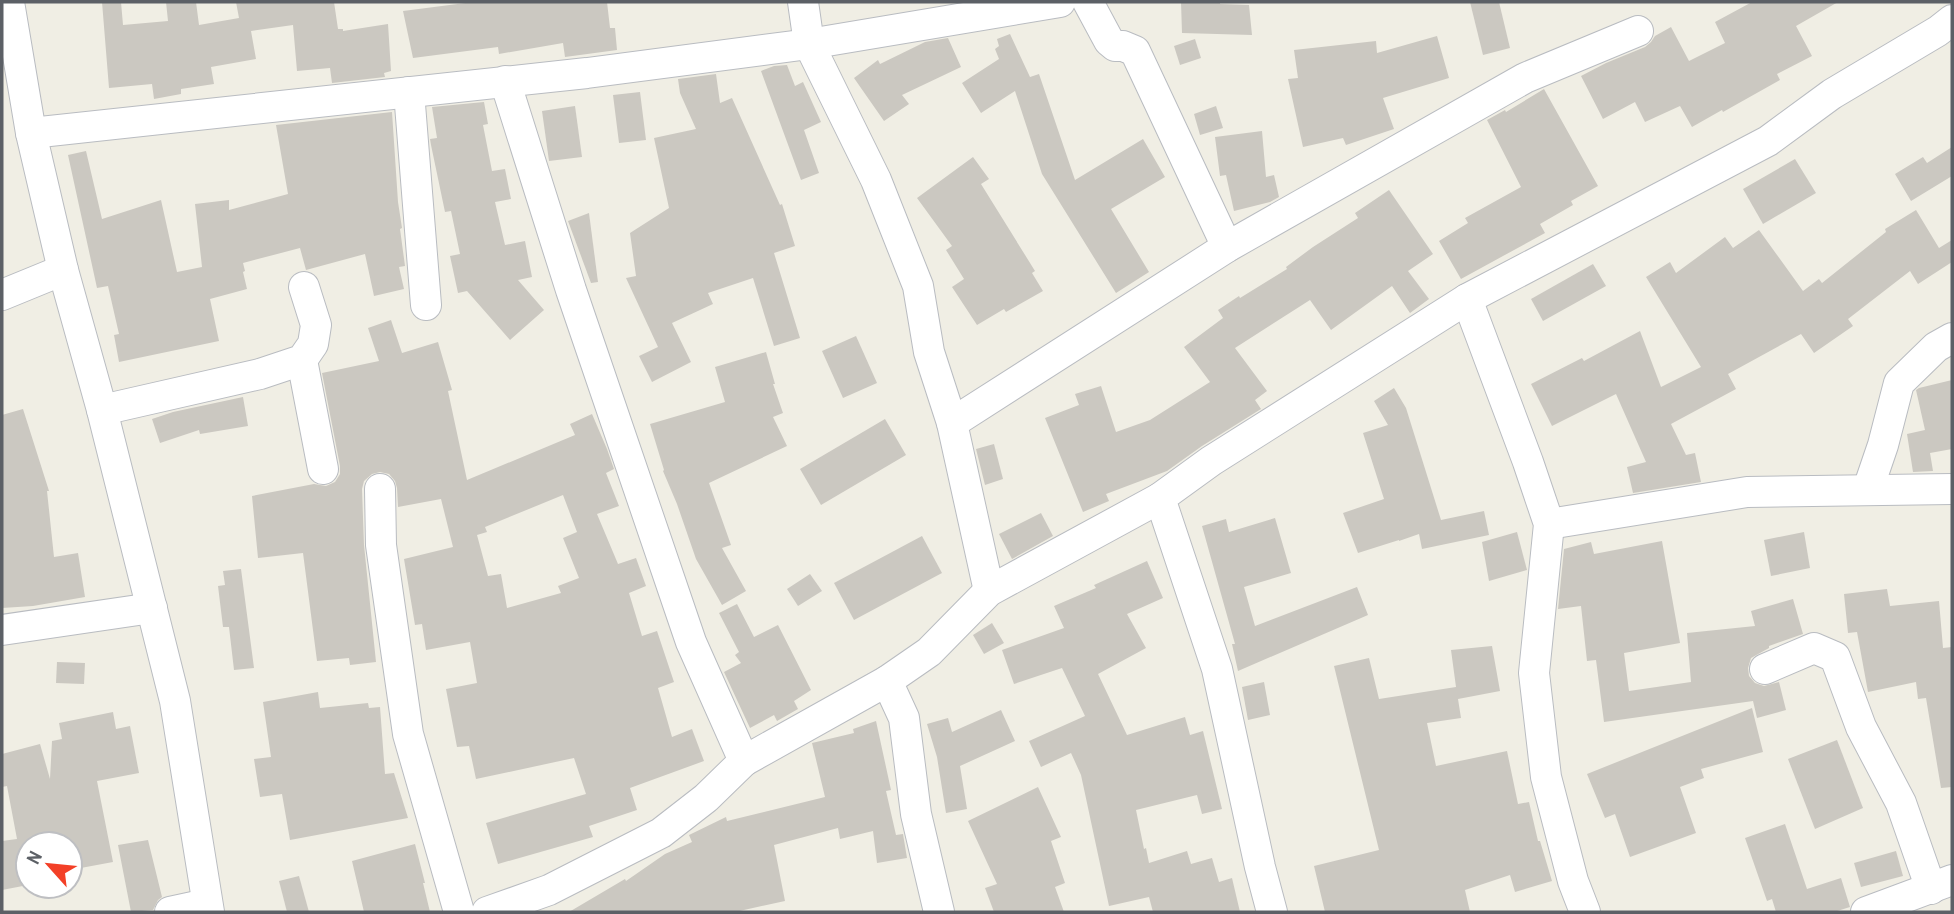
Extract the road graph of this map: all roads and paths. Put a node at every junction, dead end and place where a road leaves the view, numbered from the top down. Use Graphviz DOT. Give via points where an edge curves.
graph roads {
  1 [pos="9,2"];
  2 [pos="803,2"];
  3 [pos="1060,2"];
  4 [pos="1088,2"];
  5 [pos="1952,20"];
  6 [pos="1638,31"];
  7 [pos="809,44"];
  8 [pos="505,81"];
  9 [pos="409,92"];
  10 [pos="31,133"];
  11 [pos="1227,247"];
  12 [pos="63,270"];
  13 [pos="304,287"];
  14 [pos="2,295"];
  15 [pos="1467,299"];
  16 [pos="426,304"];
  17 [pos="1952,338"];
  18 [pos="302,360"];
  19 [pos="102,410"];
  20 [pos="952,423"];
  21 [pos="323,469"];
  22 [pos="380,489"];
  23 [pos="1868,489"];
  24 [pos="1952,489"];
  25 [pos="1160,498"];
  26 [pos="1549,524"];
  27 [pos="989,591"];
  28 [pos="152,608"];
  29 [pos="2,630"];
  30 [pos="1765,669"];
  31 [pos="887,681"];
  32 [pos="744,761"];
  33 [pos="1942,884"];
  34 [pos="553,901"];
  35 [pos="208,908"];
  36 [pos="170,912"];
  37 [pos="459,912"];
  38 [pos="487,912"];
  39 [pos="939,912"];
  40 [pos="1272,912"];
  41 [pos="1586,912"];
  42 [pos="1866,912"];
  1 -- 10 [label="street"];
  2 -- 7 [label="street"];
  3 -- 7 [label="street"];
  4 -- 11 [label="street" via="1109,41 1135,51"];
  5 -- 15 [label="street" via="1832,94 1768,141"];
  6 -- 11 [label="street" via="1525,78"];
  7 -- 8 [label="street"];
  7 -- 20 [label="street" via="876,180 918,286 929,352"];
  8 -- 9 [label="street"];
  8 -- 32 [label="street" via="687,629"];
  9 -- 10 [label="street"];
  9 -- 16 [label="street"];
  10 -- 12 [label="street"];
  11 -- 20 [label="street"];
  12 -- 14 [label="street"];
  12 -- 19 [label="street"];
  13 -- 18 [label="street" via="316,325 313,344"];
  15 -- 25 [label="street"];
  15 -- 26 [label="street"];
  17 -- 23 [label="street" via="1899,383"];
  18 -- 19 [label="street"];
  18 -- 21 [label="street"];
  19 -- 28 [label="street"];
  20 -- 27 [label="street"];
  22 -- 37 [label="street" via="381,545 408,734"];
  23 -- 24 [label="street"];
  23 -- 26 [label="street" via="1747,492"];
  25 -- 27 [label="street"];
  25 -- 40 [label="street" via="1217,669"];
  26 -- 41 [label="street" via="1534,673 1546,777 1573,881"];
  27 -- 31 [label="street" via="929,652"];
  28 -- 29 [label="street"];
  28 -- 35 [label="street" via="175,701"];
  30 -- 33 [label="street" via="1814,648 1835,657 1861,727"];
  31 -- 32 [label="street"];
  31 -- 39 [label="street" via="904,718 916,814"];
  32 -- 34 [label="street" via="661,833"];
  33 -- 42 [label="street"];
  34 -- 38 [label="street"];
  35 -- 36 [label="street"];
}
